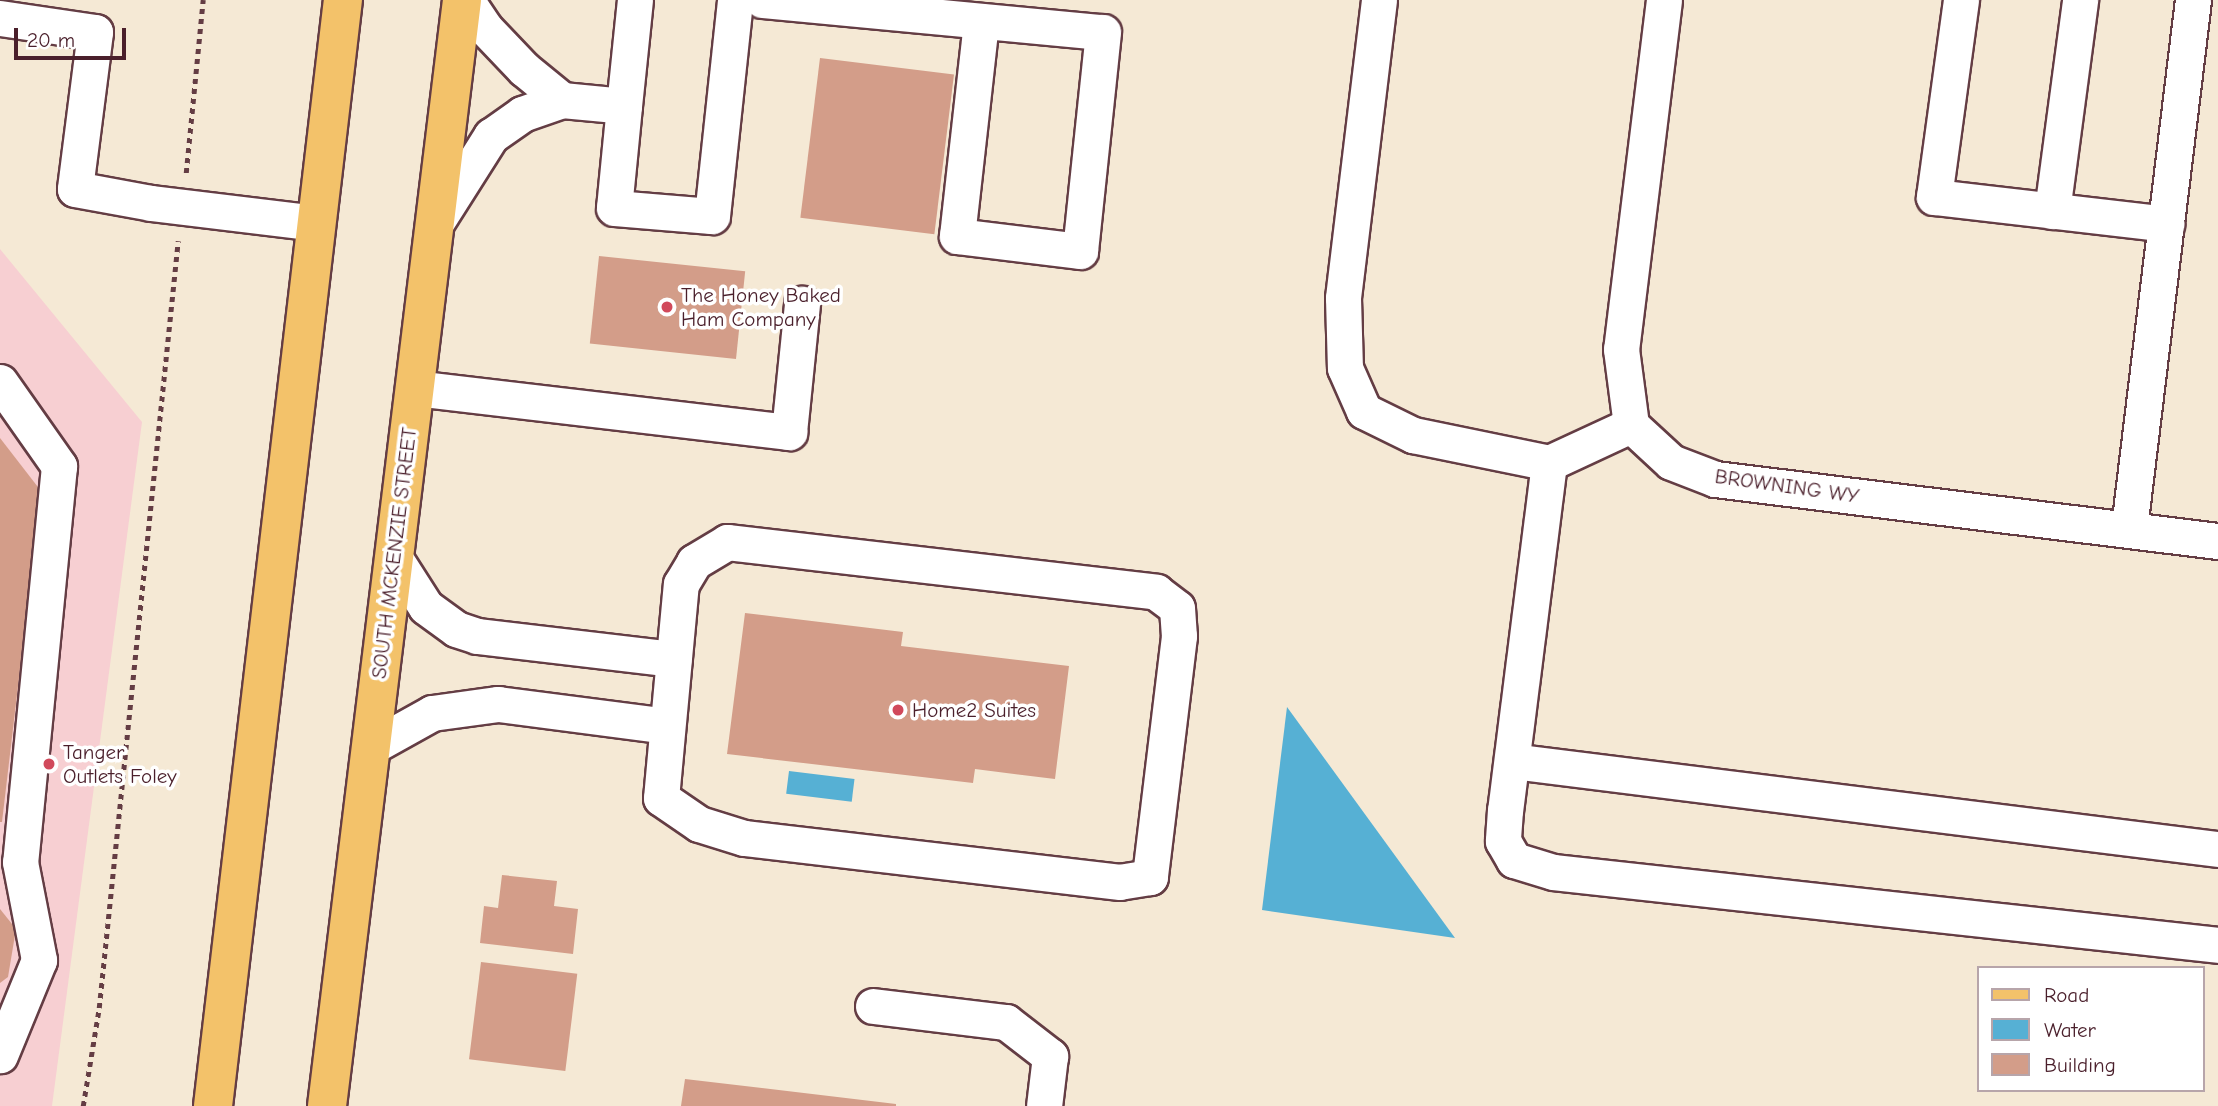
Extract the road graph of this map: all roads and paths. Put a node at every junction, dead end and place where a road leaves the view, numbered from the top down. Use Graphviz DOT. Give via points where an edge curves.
graph roads {
  1 [pos="203,0"];
  2 [pos="343,0"];
  3 [pos="464,0"];
  4 [pos="635,0"];
  5 [pos="735,0"];
  6 [pos="762,0"];
  7 [pos="1379,0"];
  8 [pos="1664,0"];
  9 [pos="1961,0"];
  10 [pos="2080,0"];
  11 [pos="2193,0"];
  12 [pos="0,18"];
  13 [pos="981,21"];
  14 [pos="562,100"];
  15 [pos="624,106"];
  16 [pos="183,206"];
  17 [pos="2052,211"];
  18 [pos="317,223"];
  19 [pos="2166,224"];
  20 [pos="434,226"];
  21 [pos="802,304"];
  22 [pos="0,382"];
  23 [pos="414,388"];
  24 [pos="1631,425"];
  25 [pos="1549,463"];
  26 [pos="2129,528"];
  27 [pos="2218,541"];
  28 [pos="394,556"];
  29 [pos="674,659"];
  30 [pos="667,726"];
  31 [pos="371,747"];
  32 [pos="1512,761"];
  33 [pos="2218,849"];
  34 [pos="2218,945"];
  35 [pos="873,1006"];
  36 [pos="0,1055"];
  37 [pos="83,1106"];
  38 [pos="213,1106"];
  39 [pos="327,1106"];
  40 [pos="1044,1106"];
  1 -- 16 [label="path"];
  2 -- 18 [label="main road"];
  3 -- 14 [label="street" via="516,61"];
  3 -- 20 [label="main road, SOUTH MCKENZIE STREET"];
  4 -- 15 [label="street"];
  5 -- 15 [label="street" via="712,216 614,208"];
  6 -- 13 [label="street"];
  7 -- 25 [label="street" via="1343,298 1345,368 1364,411 1413,435"];
  8 -- 24 [label="street" via="1621,349"];
  9 -- 17 [label="street" via="1934,197"];
  10 -- 17 [label="street"];
  11 -- 19 [label="street"];
  12 -- 16 [label="street" via="95,32 75,189"];
  13 -- 13 [label="street" via="1103,32 1080,251 957,236"];
  14 -- 15 [label="street"];
  14 -- 20 [label="street" via="523,114 491,136"];
  16 -- 18 [label="street"];
  16 -- 37 [label="path" via="99,1008"];
  17 -- 19 [label="street"];
  18 -- 38 [label="main road"];
  19 -- 26 [label="street"];
  20 -- 23 [label="main road, SOUTH MCKENZIE STREET"];
  21 -- 23 [label="street" via="789,432"];
  22 -- 36 [label="street" via="59,466 20,862 39,960"];
  23 -- 28 [label="main road, SOUTH MCKENZIE STREET"];
  24 -- 25 [label="street"];
  24 -- 26 [label="street, BROWNING WY" via="1671,462 1715,479"];
  25 -- 32 [label="street"];
  26 -- 27 [label="street, BROWNING WY"];
  28 -- 29 [label="street" via="426,607 456,629 477,636"];
  28 -- 31 [label="main road, SOUTH MCKENZIE STREET"];
  29 -- 30 [label="street"];
  29 -- 30 [label="street" via="681,584 694,562 727,542 1156,592 1177,608 1179,636 1150,877 1120,882 1066,876 744,838 699,824 661,798"];
  30 -- 31 [label="street" via="498,704 432,713"];
  31 -- 39 [label="main road, SOUTH MCKENZIE STREET"];
  32 -- 33 [label="street"];
  32 -- 34 [label="street" via="1503,841 1514,860 1553,872"];
  35 -- 40 [label="street" via="1006,1022 1050,1056"];
}
